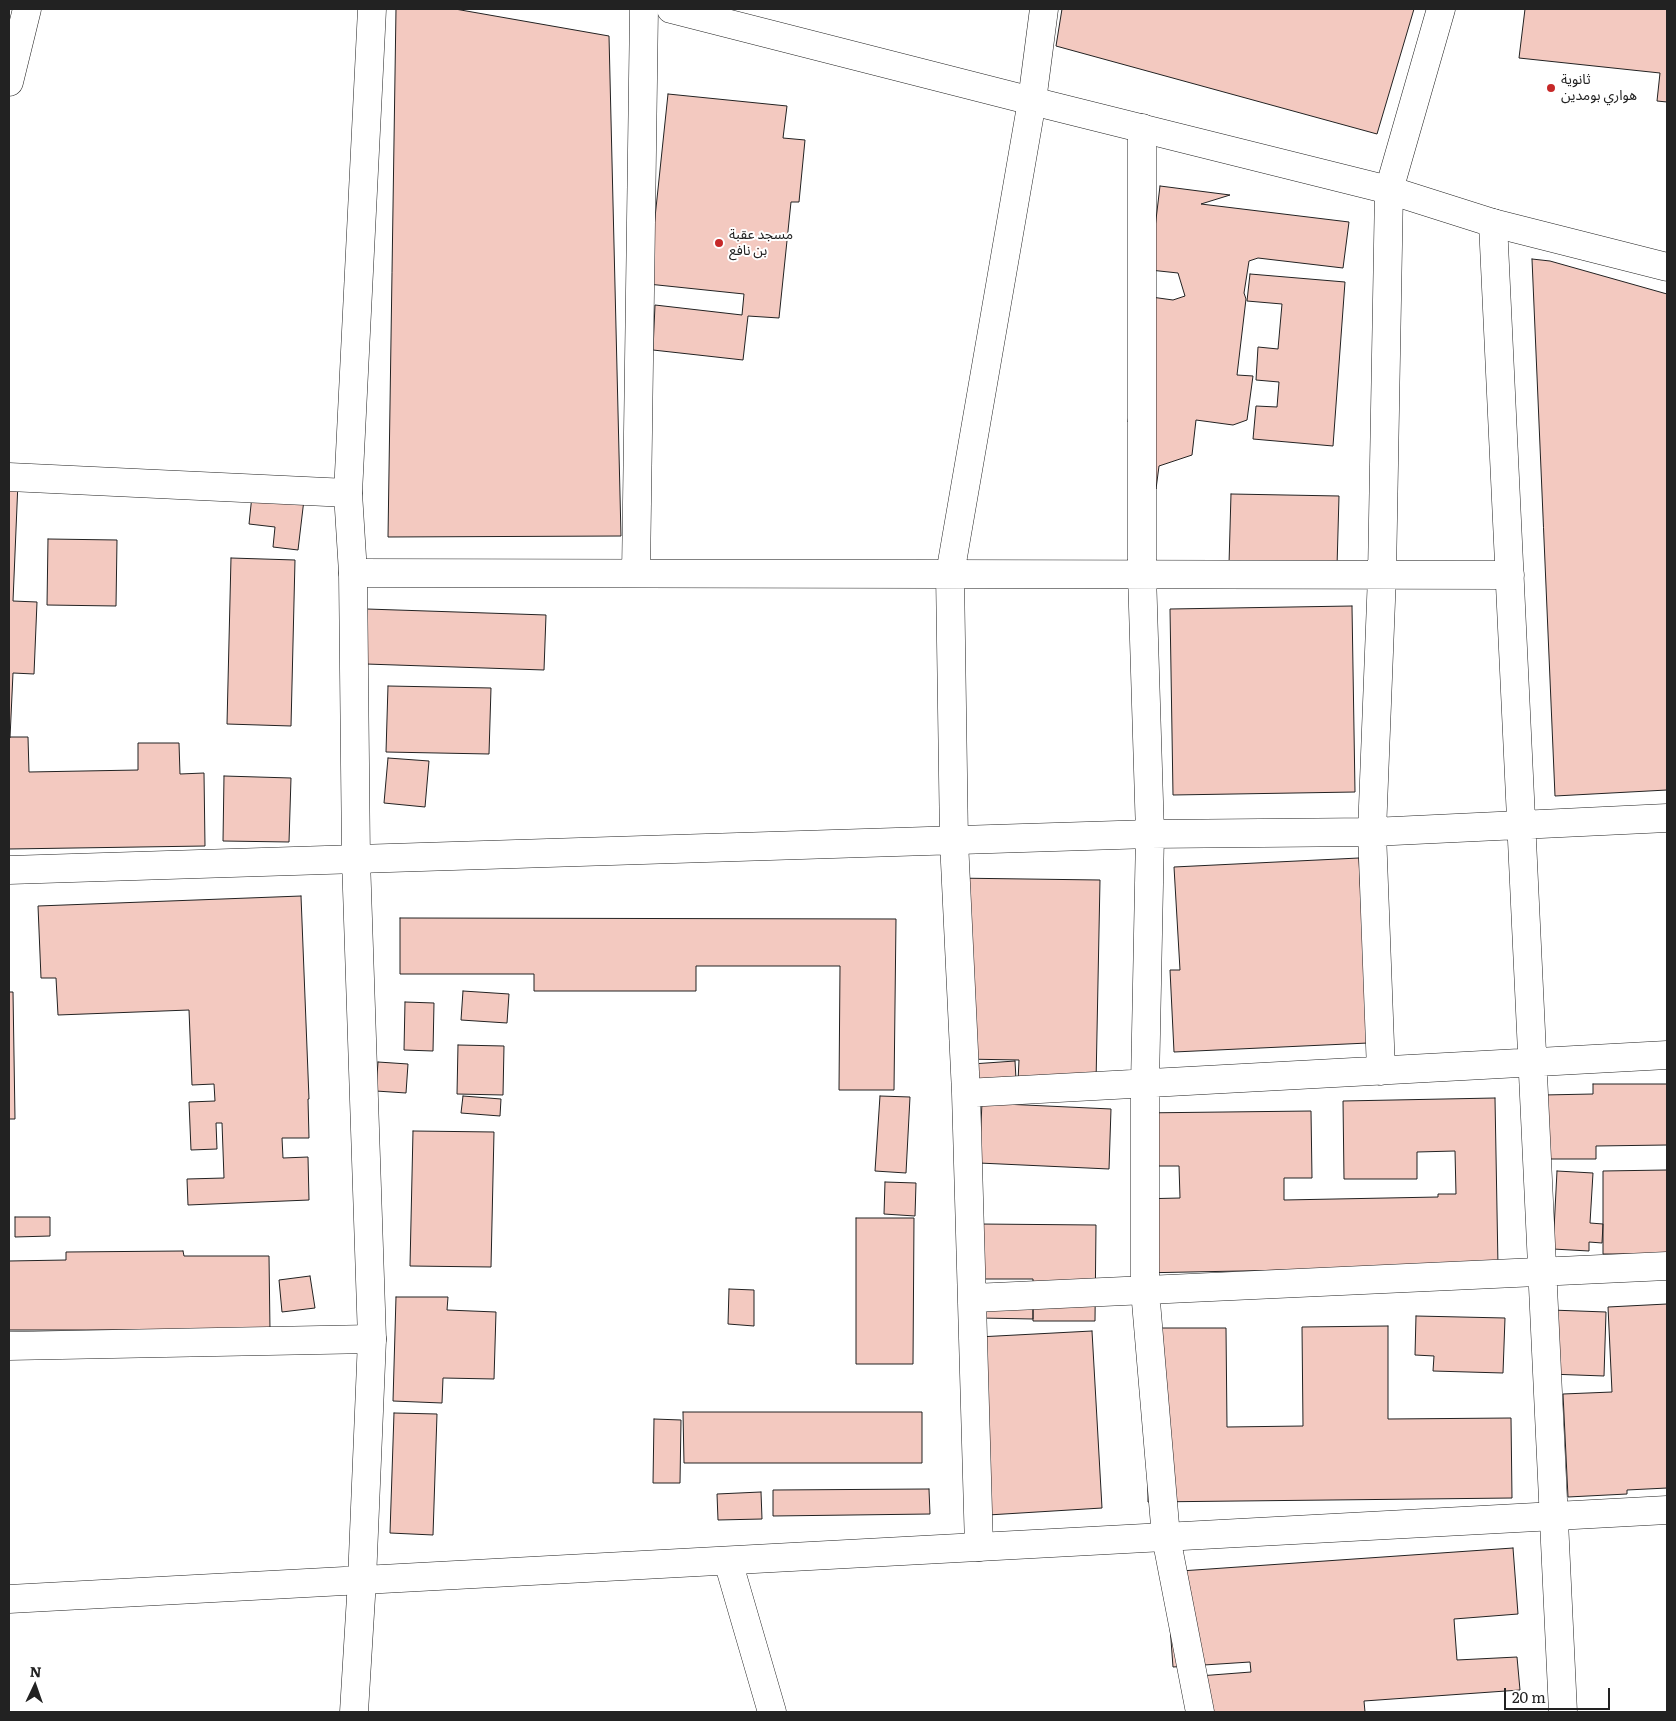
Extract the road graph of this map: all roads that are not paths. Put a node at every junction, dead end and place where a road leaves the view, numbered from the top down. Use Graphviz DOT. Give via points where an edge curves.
graph roads {
  1 [pos="27,9"];
  2 [pos="372,9"];
  3 [pos="644,9"];
  4 [pos="671,9"];
  5 [pos="1044,9"];
  6 [pos="1441,9"];
  7 [pos="9,82"];
  8 [pos="1032,101"];
  9 [pos="1142,128"];
  10 [pos="1389,190"];
  11 [pos="1493,223"];
  12 [pos="1667,268"];
  13 [pos="9,477"];
  14 [pos="348,493"];
  15 [pos="353,572"];
  16 [pos="636,573"];
  17 [pos="950,574"];
  18 [pos="1142,574"];
  19 [pos="1382,575"];
  20 [pos="1510,575"];
  21 [pos="1667,818"];
  22 [pos="1522,824"];
  23 [pos="1372,832"];
  24 [pos="1150,834"];
  25 [pos="954,841"];
  26 [pos="356,859"];
  27 [pos="9,870"];
  28 [pos="1667,1055"];
  29 [pos="1532,1062"];
  30 [pos="1381,1071"];
  31 [pos="1145,1084"];
  32 [pos="966,1093"];
  33 [pos="1667,1266"];
  34 [pos="1543,1272"];
  35 [pos="1145,1290"];
  36 [pos="973,1298"];
  37 [pos="372,1339"];
  38 [pos="9,1346"];
  39 [pos="1667,1510"];
  40 [pos="1553,1516"];
  41 [pos="1166,1537"];
  42 [pos="979,1547"];
  43 [pos="728,1560"];
  44 [pos="362,1580"];
  45 [pos="9,1599"];
  46 [pos="1555,1710"];
  47 [pos="354,1712"];
  48 [pos="772,1712"];
  49 [pos="1200,1712"];
  1 -- 7 [label="street"];
  2 -- 14 [label="street"];
  3 -- 16 [label="street"];
  4 -- 8 [label="street"];
  5 -- 8 [label="street"];
  6 -- 10 [label="street"];
  8 -- 9 [label="street"];
  8 -- 17 [label="street"];
  9 -- 10 [label="street"];
  9 -- 18 [label="street"];
  10 -- 11 [label="street"];
  10 -- 19 [label="street"];
  11 -- 12 [label="street"];
  11 -- 20 [label="street"];
  13 -- 14 [label="street"];
  14 -- 15 [label="street"];
  15 -- 16 [label="street"];
  15 -- 26 [label="street"];
  16 -- 17 [label="street"];
  17 -- 18 [label="street"];
  17 -- 25 [label="street"];
  18 -- 19 [label="street"];
  18 -- 24 [label="street"];
  19 -- 20 [label="street"];
  19 -- 23 [label="street"];
  20 -- 22 [label="street"];
  21 -- 22 [label="street"];
  22 -- 23 [label="street"];
  22 -- 29 [label="street"];
  23 -- 24 [label="street"];
  23 -- 30 [label="street"];
  24 -- 25 [label="street"];
  24 -- 31 [label="street"];
  25 -- 26 [label="street"];
  25 -- 32 [label="street"];
  26 -- 27 [label="street"];
  26 -- 37 [label="street"];
  28 -- 29 [label="street"];
  29 -- 30 [label="street"];
  29 -- 34 [label="street"];
  30 -- 31 [label="street"];
  31 -- 32 [label="street"];
  31 -- 35 [label="street"];
  32 -- 36 [label="street"];
  33 -- 34 [label="street"];
  34 -- 35 [label="street"];
  34 -- 40 [label="street"];
  35 -- 36 [label="street"];
  35 -- 41 [label="street"];
  36 -- 42 [label="street"];
  37 -- 38 [label="street"];
  37 -- 44 [label="street"];
  39 -- 40 [label="street"];
  40 -- 41 [label="street"];
  40 -- 46 [label="street"];
  41 -- 42 [label="street"];
  41 -- 49 [label="street"];
  42 -- 43 [label="street"];
  43 -- 44 [label="street"];
  43 -- 48 [label="street"];
  44 -- 45 [label="street"];
  44 -- 47 [label="street"];
}
